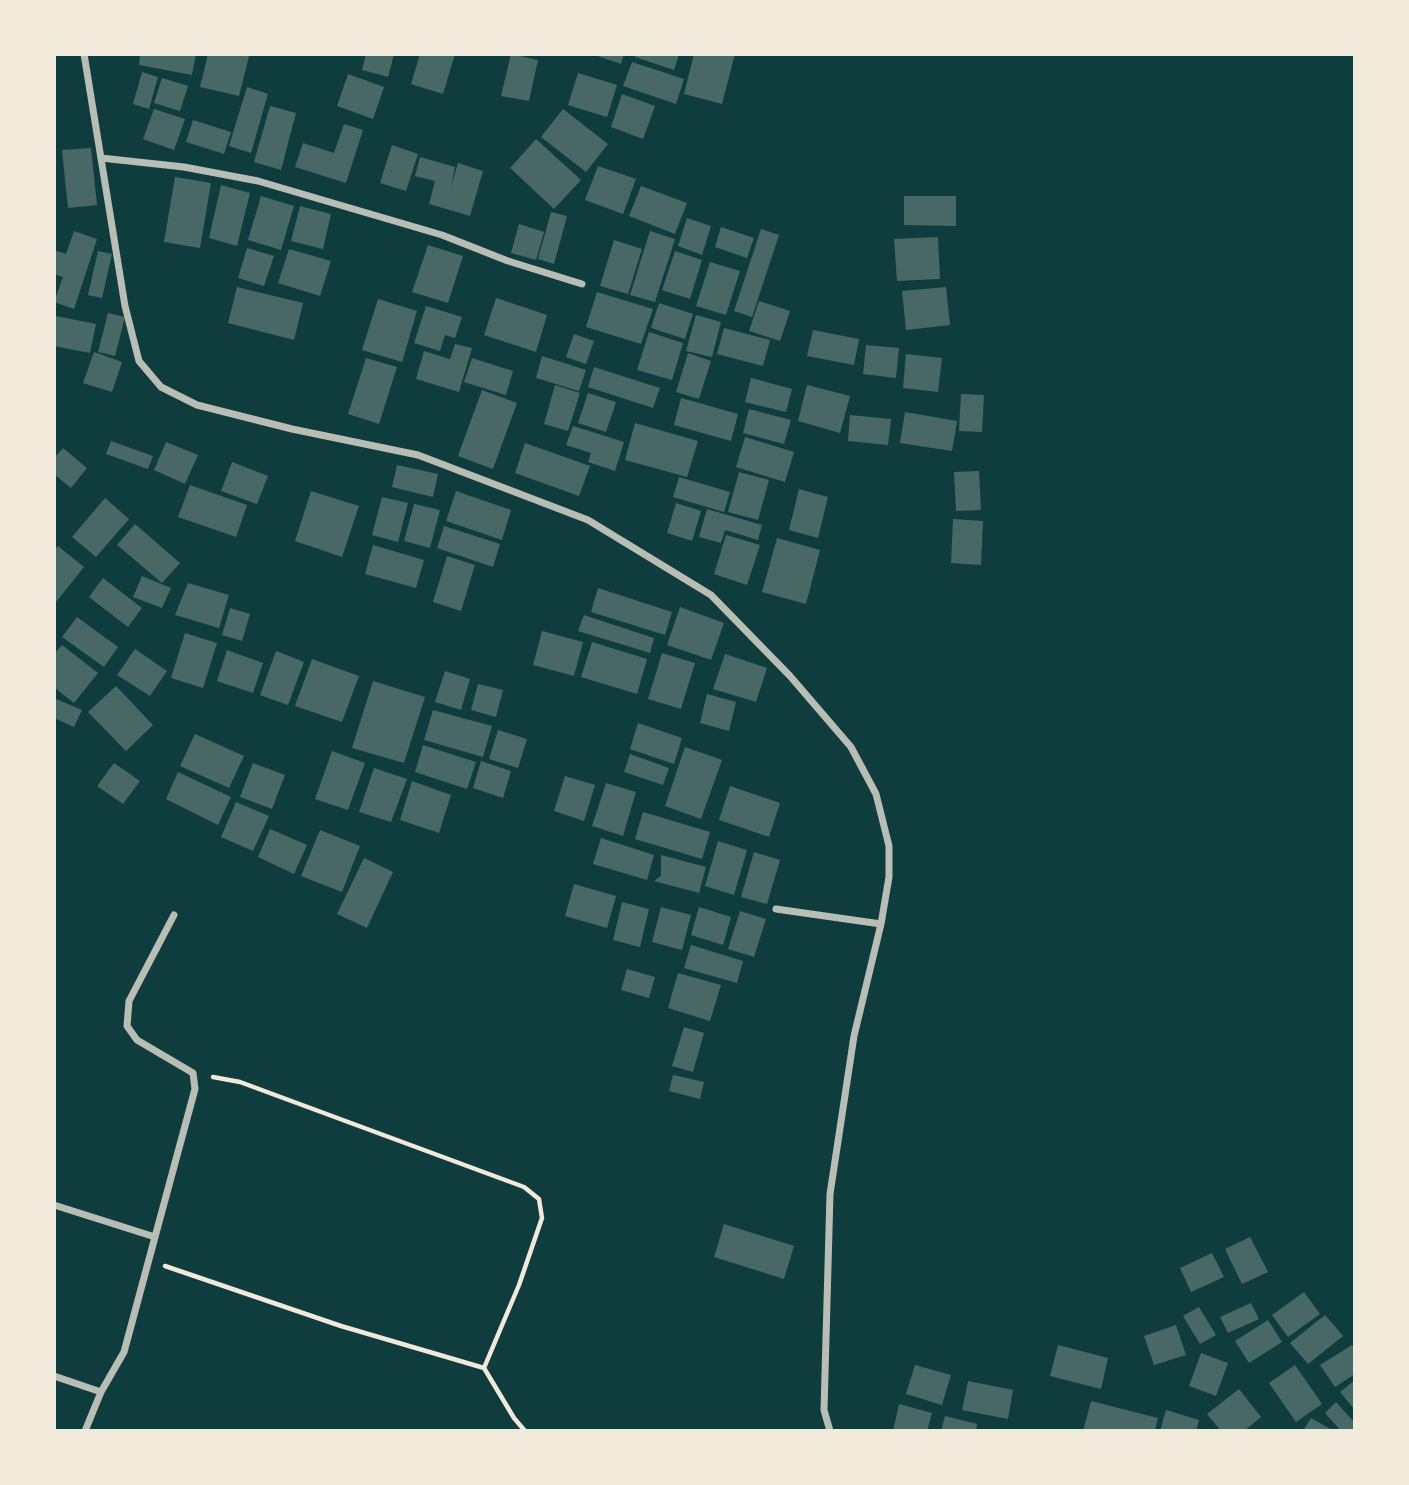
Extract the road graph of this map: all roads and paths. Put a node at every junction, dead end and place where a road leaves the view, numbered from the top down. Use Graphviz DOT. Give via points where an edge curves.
graph roads {
  1 [pos="83,54"];
  2 [pos="101,158"];
  3 [pos="582,284"];
  4 [pos="776,909"];
  5 [pos="174,915"];
  6 [pos="881,924"];
  7 [pos="193,1073"];
  8 [pos="54,1205"];
  9 [pos="155,1237"];
  10 [pos="148,1260"];
  11 [pos="484,1368"];
  12 [pos="54,1376"];
  13 [pos="101,1392"];
  14 [pos="85,1431"];
  15 [pos="524,1431"];
  16 [pos="830,1431"];
  1 -- 2 [label="street"];
  2 -- 3 [label="street" via="258,181 442,235"];
  2 -- 6 [label="street" via="125,306 139,361 161,387 197,405 418,455 498,485 588,520 711,595 851,747 876,794 889,846"];
  4 -- 6 [label="street"];
  5 -- 7 [label="street" via="128,1001 127,1026 137,1040"];
  6 -- 16 [label="street" via="854,1036 830,1194 824,1410"];
  7 -- 9 [label="street" via="195,1089"];
  7 -- 11 [label="path" via="240,1082 524,1187 539,1199 542,1218"];
  8 -- 9 [label="street"];
  9 -- 10 [label="street"];
  10 -- 11 [label="path" via="341,1326"];
  10 -- 13 [label="street" via="124,1352"];
  11 -- 15 [label="path"];
  12 -- 13 [label="street"];
  13 -- 14 [label="street"];
}
